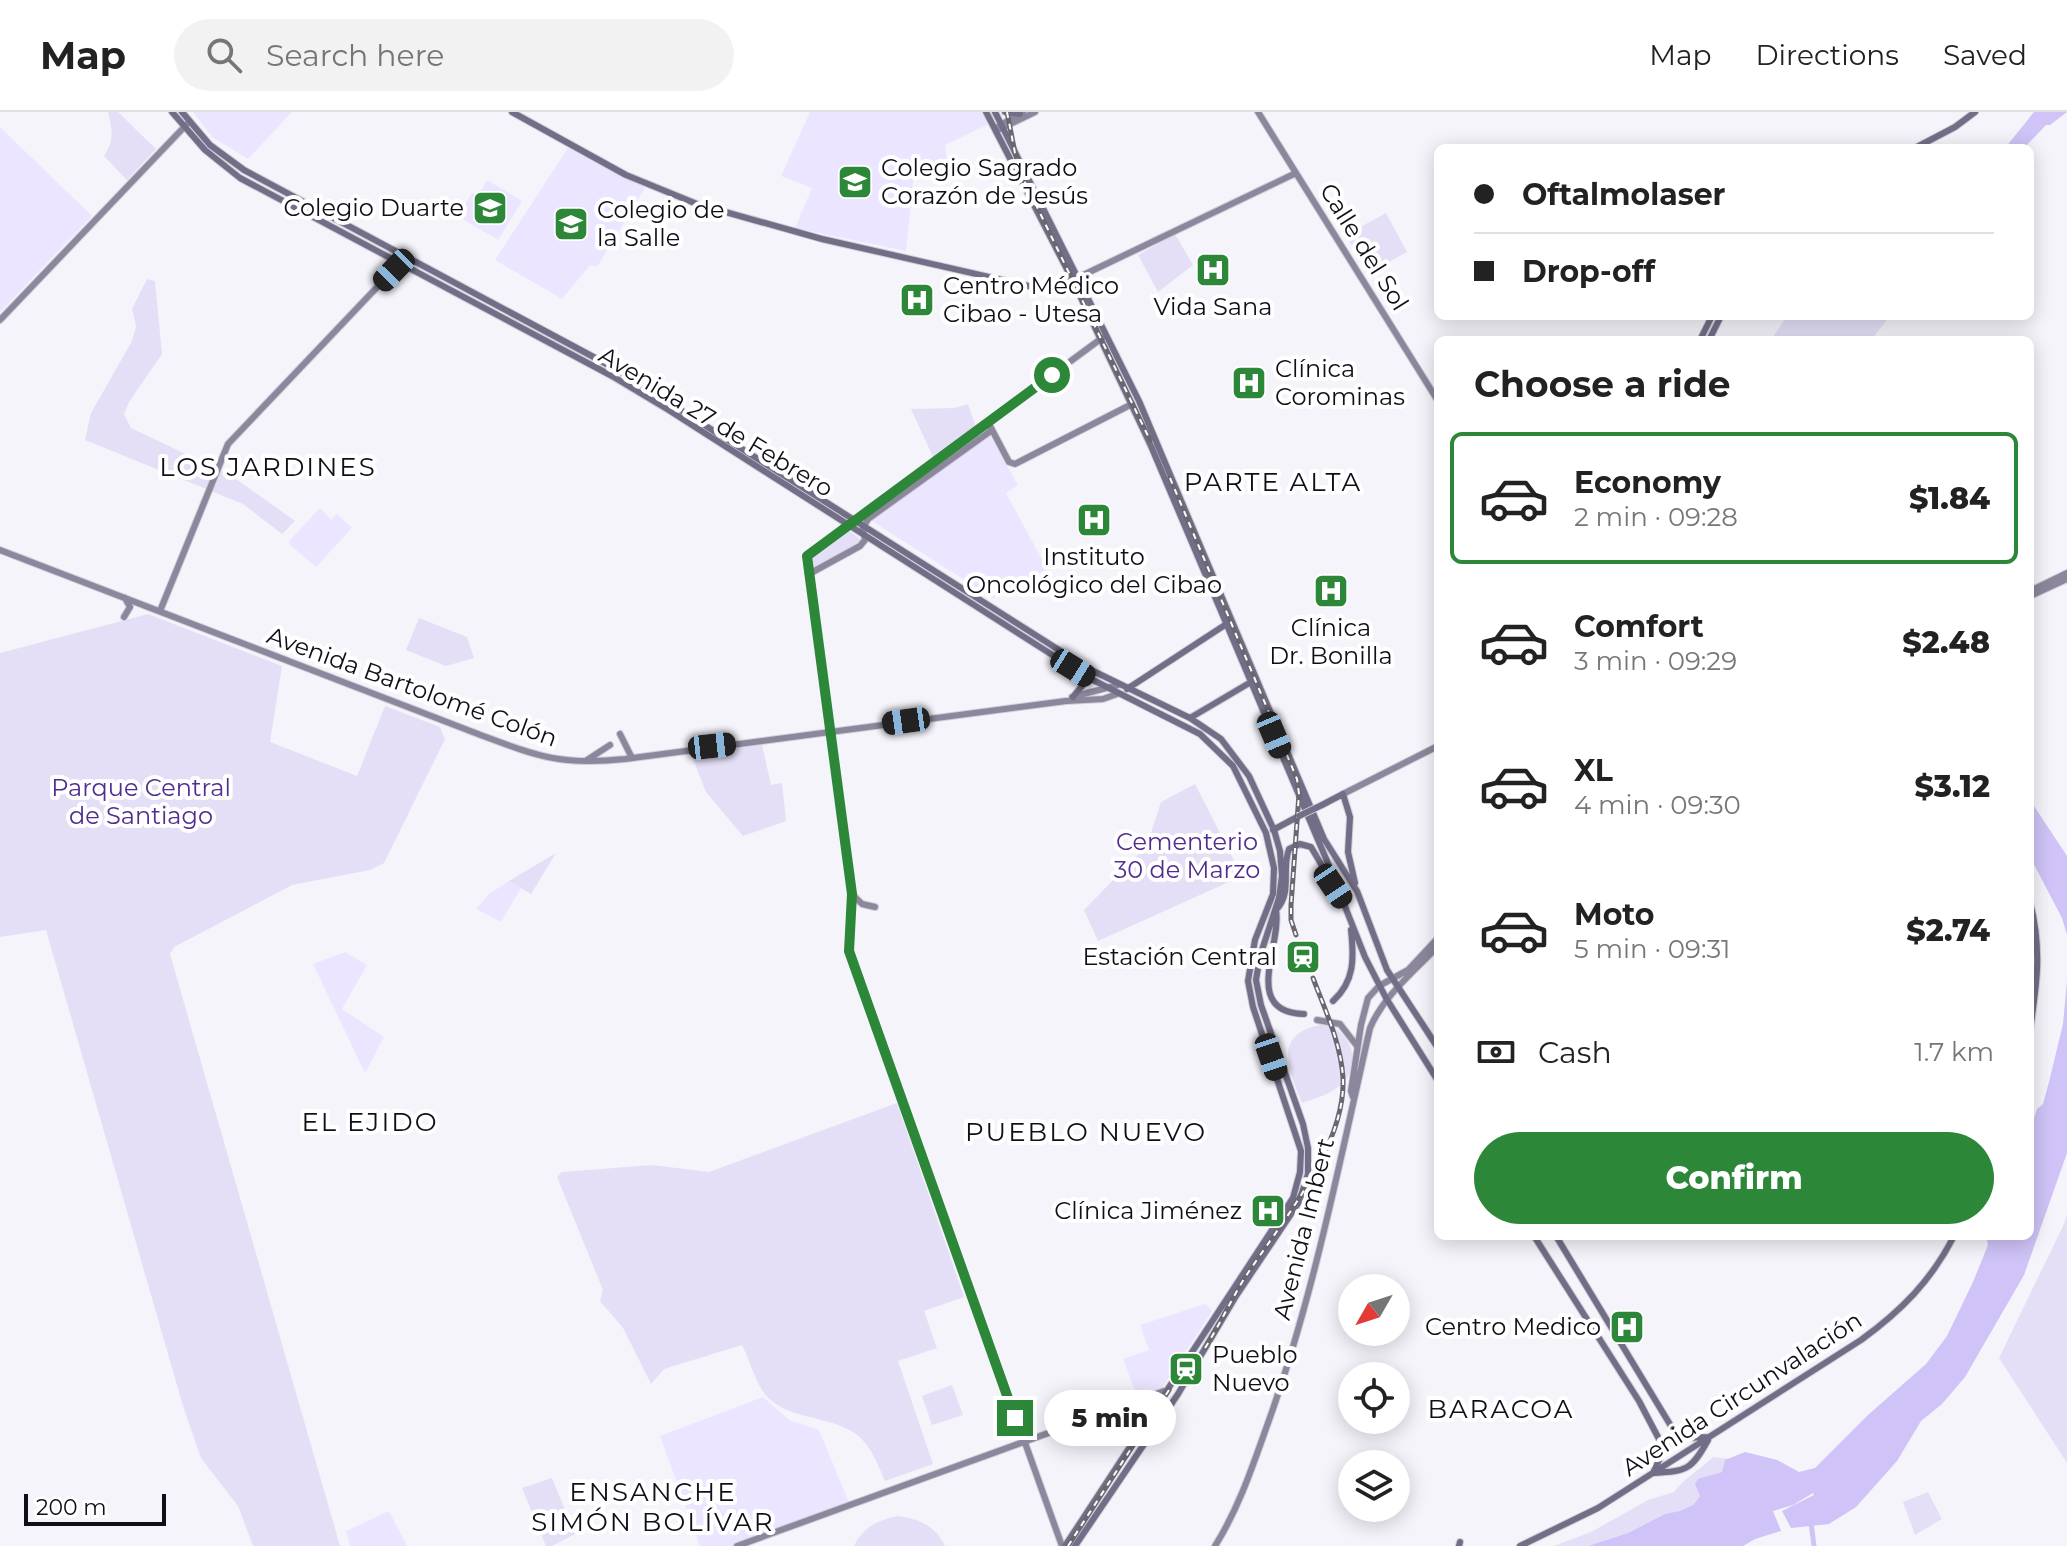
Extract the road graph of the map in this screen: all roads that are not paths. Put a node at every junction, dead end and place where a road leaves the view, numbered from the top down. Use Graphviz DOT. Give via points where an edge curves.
graph roads {
  1 [pos="172,112"];
  2 [pos="182,112"];
  3 [pos="512,112"];
  4 [pos="986,112"];
  5 [pos="995,112"];
  6 [pos="1005,112"];
  7 [pos="1035,112"];
  8 [pos="1258,112"];
  9 [pos="1975,112"];
  10 [pos="1021,113"];
  11 [pos="186,125"];
  12 [pos="999,128"];
  13 [pos="1923,144"];
  14 [pos="1296,173"];
  15 [pos="400,263"];
  16 [pos="1076,279"];
  17 [pos="0,320"];
  18 [pos="1104,337"];
  19 [pos="1434,395"];
  20 [pos="1132,404"];
  21 [pos="990,427"];
  22 [pos="852,522"];
  23 [pos="863,526"];
  24 [pos="865,535"];
  25 [pos="0,550"];
  26 [pos="809,574"];
  27 [pos="2067,576"];
  28 [pos="2034,592"];
  29 [pos="125,598"];
  30 [pos="160,611"];
  31 [pos="124,617"];
  32 [pos="1230,622"];
  33 [pos="1073,668"];
  34 [pos="1143,680"];
  35 [pos="1251,682"];
  36 [pos="1118,685"];
  37 [pos="1108,689"];
  38 [pos="1127,689"];
  39 [pos="1117,694"];
  40 [pos="1144,697"];
  41 [pos="1069,699"];
  42 [pos="1190,718"];
  43 [pos="830,731"];
  44 [pos="620,734"];
  45 [pos="610,745"];
  46 [pos="1434,748"];
  47 [pos="632,758"];
  48 [pos="584,762"];
  49 [pos="1343,794"];
  50 [pos="1274,830"];
  51 [pos="1266,833"];
  52 [pos="1327,861"];
  53 [pos="1327,876"];
  54 [pos="1357,891"];
  55 [pos="852,894"];
  56 [pos="1283,902"];
  57 [pos="1344,902"];
  58 [pos="875,907"];
  59 [pos="1273,909"];
  60 [pos="1350,918"];
  61 [pos="2034,918"];
  62 [pos="1278,923"];
  63 [pos="1434,942"];
  64 [pos="1434,950"];
  65 [pos="1392,978"];
  66 [pos="1377,987"];
  67 [pos="1398,987"];
  68 [pos="2036,989"];
  69 [pos="2034,992"];
  70 [pos="1386,998"];
  71 [pos="1333,1001"];
  72 [pos="2034,1003"];
  73 [pos="1304,1014"];
  74 [pos="1261,1015"];
  75 [pos="1317,1020"];
  76 [pos="1434,1042"];
  77 [pos="1357,1046"];
  78 [pos="1434,1075"];
  79 [pos="1353,1097"];
  80 [pos="1537,1240"];
  81 [pos="1558,1240"];
  82 [pos="1952,1240"];
  83 [pos="1164,1391"];
  84 [pos="1710,1437"];
  85 [pos="1688,1438"];
  86 [pos="1023,1441"];
  87 [pos="1697,1445"];
  88 [pos="1700,1455"];
  89 [pos="1660,1456"];
  90 [pos="1665,1470"];
  91 [pos="1653,1473"];
  92 [pos="737,1546"];
  93 [pos="1063,1546"];
  94 [pos="1075,1546"];
  95 [pos="1215,1546"];
  96 [pos="1520,1546"];
  1 -- 11 [label="main road, Avenida 27 de Febrero"];
  2 -- 11 [label="main road, Avenida 27 de Febrero"];
  3 -- 16 [label="main road" via="646,185 736,217 1051,291"];
  4 -- 12 [label="main road"];
  5 -- 12 [label="main road"];
  6 -- 10 [label="main road"];
  7 -- 12 [label="main road"];
  8 -- 14 [label="main road, Calle del Sol"];
  9 -- 13 [label="main road"];
  10 -- 12 [label="main road"];
  11 -- 15 [label="main road, Avenida 27 de Febrero" via="216,161 240,178"];
  11 -- 17 [label="main road"];
  11 -- 22 [label="main road, Avenida 27 de Febrero" via="276,189 616,369"];
  12 -- 16 [label="main road"];
  14 -- 16 [label="main road"];
  14 -- 19 [label="main road, Calle del Sol"];
  15 -- 22 [label="main road, Avenida 27 de Febrero" via="612,376"];
  15 -- 30 [label="main road" via="228,444"];
  16 -- 18 [label="main road"];
  18 -- 20 [label="main road"];
  18 -- 21 [label="main road"];
  18 -- 32 [label="main road" via="1139,401"];
  20 -- 21 [label="main road" via="1015,464"];
  20 -- 32 [label="main road"];
  21 -- 22 [label="main road"];
  21 -- 23 [label="main road"];
  22 -- 23 [label="main road, Avenida 27 de Febrero"];
  22 -- 24 [label="main road, Avenida 27 de Febrero"];
  22 -- 26 [label="main road" via="807,556"];
  23 -- 24 [label="main road"];
  23 -- 36 [label="main road, Avenida 27 de Febrero"];
  24 -- 26 [label="main road" via="860,546"];
  24 -- 33 [label="main road, Avenida 27 de Febrero"];
  25 -- 29 [label="main road, Avenida Bartolomé Colón"];
  26 -- 43 [label="main road"];
  27 -- 28 [label="main road"];
  29 -- 30 [label="main road, Avenida Bartolomé Colón"];
  29 -- 31 [label="main road" via="130,607"];
  30 -- 48 [label="main road, Avenida Bartolomé Colón" via="542,758"];
  32 -- 34 [label="main road"];
  32 -- 35 [label="main road"];
  32 -- 54 [label="main road" via="1324,839"];
  33 -- 37 [label="main road, Avenida 27 de Febrero"];
  33 -- 41 [label="main road" via="1082,681"];
  34 -- 38 [label="main road"];
  34 -- 40 [label="main road"];
  35 -- 42 [label="main road"];
  35 -- 52 [label="main road"];
  36 -- 37 [label="main road, Avenida Bartolomé Colón"];
  36 -- 38 [label="main road, Avenida 27 de Febrero"];
  37 -- 39 [label="main road, Avenida 27 de Febrero"];
  37 -- 41 [label="main road, Avenida Bartolomé Colón"];
  38 -- 39 [label="main road"];
  38 -- 40 [label="main road, Avenida 27 de Febrero"];
  39 -- 41 [label="main road, Avenida Bartolomé Colón"];
  39 -- 51 [label="main road, Avenida 27 de Febrero" via="1213,744 1242,781"];
  40 -- 42 [label="main road, Avenida 27 de Febrero"];
  41 -- 43 [label="main road, Avenida Bartolomé Colón"];
  42 -- 50 [label="main road, Avenida 27 de Febrero" via="1215,734 1240,761"];
  43 -- 47 [label="main road, Avenida Bartolomé Colón"];
  43 -- 55 [label="main road"];
  44 -- 47 [label="main road"];
  45 -- 48 [label="main road"];
  46 -- 49 [label="main road"];
  47 -- 48 [label="main road, Avenida Bartolomé Colón"];
  49 -- 50 [label="main road, bridge"];
  49 -- 54 [label="main road"];
  50 -- 51 [label="main road"];
  50 -- 59 [label="main road, Avenida 27 de Febrero" via="1282,865"];
  51 -- 59 [label="main road, Avenida 27 de Febrero" via="1274,868"];
  52 -- 53 [label="main road"];
  52 -- 57 [label="main road"];
  53 -- 56 [label="main road" via="1311,847 1292,846"];
  53 -- 57 [label="main road"];
  54 -- 65 [label="main road"];
  55 -- 58 [label="main road"];
  55 -- 86 [label="main road" via="851,959"];
  56 -- 59 [label="main road"];
  56 -- 62 [label="main road"];
  57 -- 60 [label="main road"];
  59 -- 62 [label="main road"];
  59 -- 74 [label="main road, Avenida 27 de Febrero" via="1256,971"];
  60 -- 66 [label="main road"];
  60 -- 71 [label="main road" via="1354,963 1347,984"];
  61 -- 68 [label="main road"];
  62 -- 73 [label="main road" via="1269,994 1279,1007"];
  63 -- 65 [label="main road" via="1408,970"];
  64 -- 67 [label="main road"];
  65 -- 66 [label="main road"];
  65 -- 67 [label="main road"];
  66 -- 70 [label="main road"];
  66 -- 77 [label="main road, Avenida Imbert" via="1368,998"];
  67 -- 70 [label="main road"];
  67 -- 76 [label="main road"];
  68 -- 69 [label="main road"];
  68 -- 72 [label="main road"];
  70 -- 78 [label="main road"];
  70 -- 79 [label="main road, Avenida Imbert" via="1370,1028"];
  74 -- 83 [label="main road, Avenida 27 de Febrero" via="1302,1162 1293,1198"];
  74 -- 94 [label="main road, Avenida 27 de Febrero" via="1303,1124 1309,1161 1305,1186 1178,1394"];
  75 -- 77 [label="main road" via="1340,1024"];
  77 -- 79 [label="main road, Avenida Imbert"];
  79 -- 95 [label="main road, Avenida Imbert" via="1286,1373 1244,1490"];
  80 -- 89 [label="main road" via="1639,1401 1660,1441"];
  81 -- 85 [label="main road" via="1674,1431"];
  82 -- 84 [label="main road, Avenida Circunvalación" via="1930,1277 1893,1317"];
  83 -- 86 [label="main road"];
  83 -- 93 [label="main road, Avenida 27 de Febrero"];
  84 -- 85 [label="main road"];
  84 -- 87 [label="main road, Avenida Circunvalación"];
  84 -- 88 [label="main road"];
  85 -- 87 [label="main road"];
  85 -- 89 [label="main road"];
  86 -- 92 [label="main road"];
  86 -- 93 [label="main road"];
  87 -- 88 [label="main road"];
  87 -- 90 [label="main road, Avenida Circunvalación"];
  88 -- 90 [label="main road" via="1686,1470"];
  89 -- 90 [label="main road"];
  89 -- 91 [label="main road"];
  90 -- 91 [label="main road"];
  91 -- 96 [label="main road, Avenida Circunvalación" via="1598,1508"];
}
